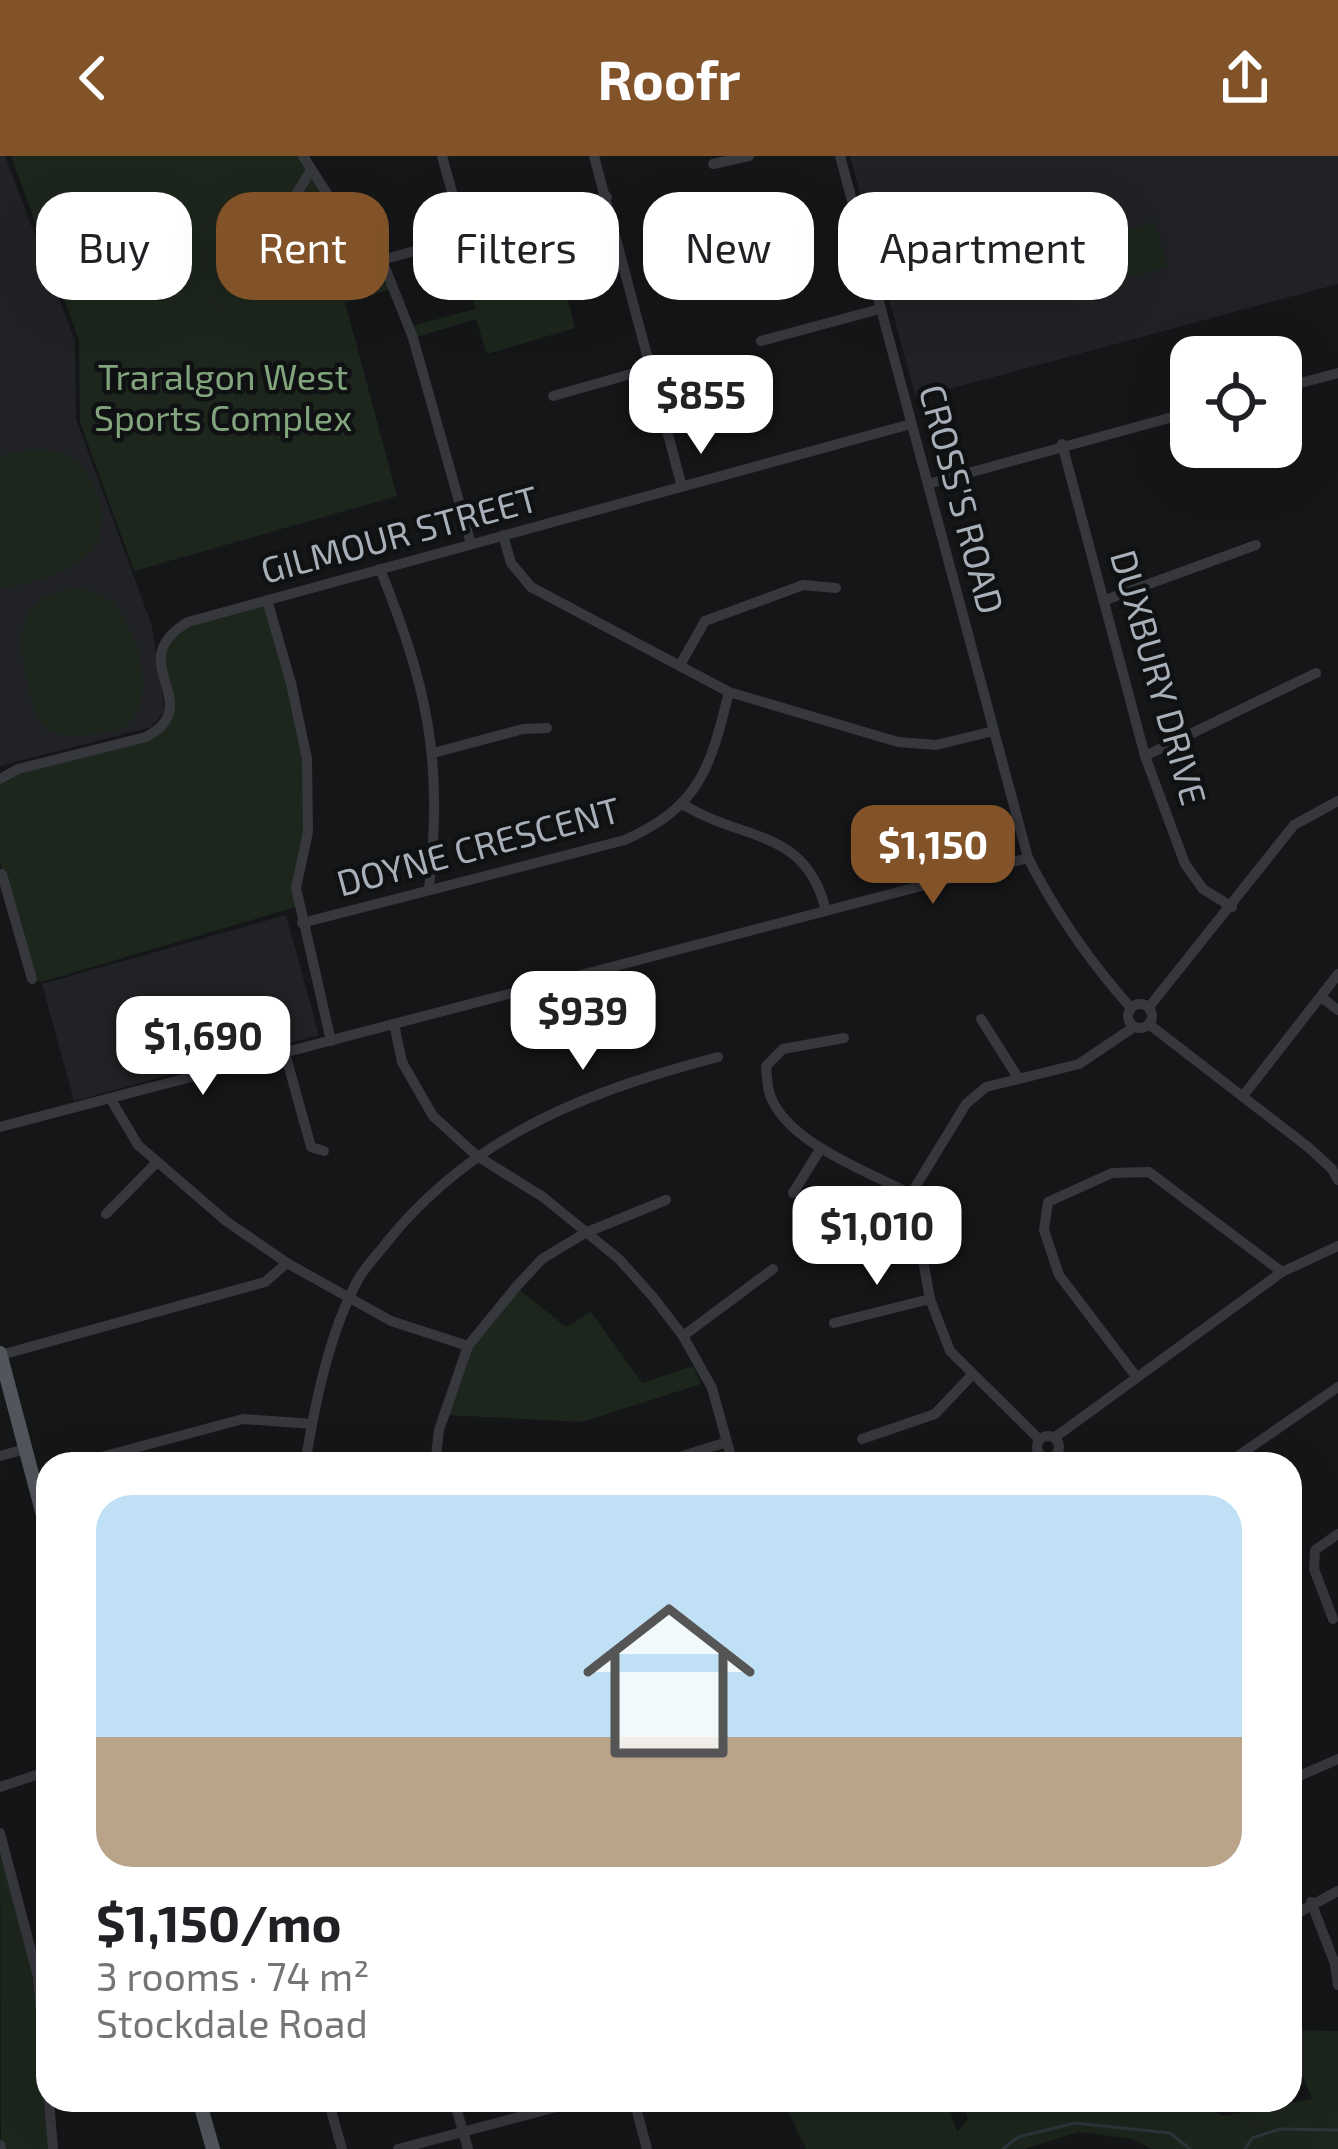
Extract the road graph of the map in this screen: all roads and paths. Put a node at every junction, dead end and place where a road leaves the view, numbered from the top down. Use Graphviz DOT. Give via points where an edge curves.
graph roads {
  1 [pos="303,156"];
  2 [pos="442,156"];
  3 [pos="594,156"];
  4 [pos="749,156"];
  5 [pos="840,156"];
  6 [pos="713,164"];
  7 [pos="310,172"];
  8 [pos="297,192"];
  9 [pos="324,192"];
  10 [pos="452,192"];
  11 [pos="605,192"];
  12 [pos="619,243"];
  13 [pos="389,278"];
  14 [pos="880,309"];
  15 [pos="761,341"];
  16 [pos="652,368"];
  17 [pos="1334,374"];
  18 [pos="1302,382"];
  19 [pos="1338,389"];
  20 [pos="554,396"];
  21 [pos="1170,417"];
  22 [pos="911,424"];
  23 [pos="1062,444"];
  24 [pos="928,484"];
  25 [pos="682,487"];
  26 [pos="503,536"];
  27 [pos="471,544"];
  28 [pos="1256,545"];
  29 [pos="380,569"];
  30 [pos="836,588"];
  31 [pos="267,600"];
  32 [pos="1105,600"];
  33 [pos="680,665"];
  34 [pos="1316,674"];
  35 [pos="729,692"];
  36 [pos="547,728"];
  37 [pos="994,731"];
  38 [pos="433,753"];
  39 [pos="1145,756"];
  40 [pos="0,779"];
  41 [pos="1338,801"];
  42 [pos="684,805"];
  43 [pos="1028,858"];
  44 [pos="1,869"];
  45 [pos="429,888"];
  46 [pos="1232,907"];
  47 [pos="826,911"];
  48 [pos="302,923"];
  49 [pos="1338,974"];
  50 [pos="32,979"];
  51 [pos="1321,997"];
  52 [pos="1149,1007"];
  53 [pos="1131,1008"];
  54 [pos="1338,1010"];
  55 [pos="981,1019"];
  56 [pos="394,1024"];
  57 [pos="1150,1025"];
  58 [pos="1134,1027"];
  59 [pos="844,1038"];
  60 [pos="331,1041"];
  61 [pos="285,1053"];
  62 [pos="718,1057"];
  63 [pos="1017,1076"];
  64 [pos="1244,1096"];
  65 [pos="110,1098"];
  66 [pos="0,1127"];
  67 [pos="821,1148"];
  68 [pos="324,1151"];
  69 [pos="476,1156"];
  70 [pos="157,1162"];
  71 [pos="1338,1180"];
  72 [pos="793,1192"];
  73 [pos="911,1194"];
  74 [pos="667,1199"];
  75 [pos="106,1214"];
  76 [pos="585,1233"];
  77 [pos="1338,1246"];
  78 [pos="287,1263"];
  79 [pos="772,1269"];
  80 [pos="1282,1272"];
  81 [pos="351,1299"];
  82 [pos="930,1299"];
  83 [pos="834,1323"];
  84 [pos="682,1336"];
  85 [pos="468,1346"];
  86 [pos="0,1354"];
  87 [pos="1135,1375"];
  88 [pos="971,1376"];
  89 [pos="1338,1388"];
  90 [pos="312,1424"];
  91 [pos="1054,1438"];
  92 [pos="862,1439"];
  93 [pos="1039,1439"];
  94 [pos="728,1442"];
  95 [pos="26,1450"];
  96 [pos="120,1452"];
  97 [pos="307,1452"];
  98 [pos="436,1452"];
  99 [pos="696,1452"];
  100 [pos="731,1452"];
  101 [pos="1036,1452"];
  102 [pos="1060,1452"];
  103 [pos="1244,1452"];
  104 [pos="0,1456"];
  105 [pos="36,1467"];
  106 [pos="1338,1534"];
  107 [pos="1333,1619"];
  108 [pos="1338,1759"];
  109 [pos="36,1775"];
  110 [pos="1302,1775"];
  111 [pos="0,1787"];
  112 [pos="0,1833"];
  113 [pos="1338,1891"];
  114 [pos="1311,1902"];
  115 [pos="1302,1908"];
  116 [pos="36,1969"];
  117 [pos="1338,1985"];
  118 [pos="49,2112"];
  119 [pos="202,2112"];
  120 [pos="331,2112"];
  121 [pos="457,2112"];
  122 [pos="538,2112"];
  123 [pos="637,2112"];
  124 [pos="463,2132"];
  125 [pos="211,2146"];
  126 [pos="53,2149"];
  127 [pos="342,2149"];
  128 [pos="398,2149"];
  129 [pos="468,2149"];
  130 [pos="647,2149"];
  1 -- 7 [label="street"];
  2 -- 10 [label="street"];
  3 -- 11 [label="street"];
  4 -- 6 [label="street"];
  5 -- 14 [label="street, CROSS'S ROAD"];
  7 -- 8 [label="street"];
  7 -- 9 [label="street"];
  12 -- 16 [label="street"];
  13 -- 27 [label="street"];
  14 -- 15 [label="street"];
  14 -- 22 [label="street, CROSS'S ROAD"];
  16 -- 20 [label="street"];
  16 -- 25 [label="street"];
  17 -- 18 [label="street"];
  17 -- 19 [label="street"];
  21 -- 23 [label="street"];
  22 -- 24 [label="street, CROSS'S ROAD"];
  22 -- 25 [label="street, GILMOUR STREET"];
  23 -- 24 [label="street"];
  23 -- 32 [label="street, DUXBURY DRIVE"];
  24 -- 37 [label="street, CROSS'S ROAD"];
  25 -- 26 [label="street, GILMOUR STREET"];
  26 -- 27 [label="street, GILMOUR STREET"];
  26 -- 33 [label="street" via="531,586"];
  27 -- 29 [label="street, GILMOUR STREET"];
  28 -- 32 [label="street"];
  29 -- 31 [label="street, GILMOUR STREET"];
  29 -- 38 [label="street" via="412,648"];
  30 -- 33 [label="street" via="803,585 705,621"];
  31 -- 40 [label="street, GILMOUR STREET" via="168,634 159,651 171,712 163,728"];
  31 -- 48 [label="street" via="307,760 308,832 296,888"];
  32 -- 39 [label="street, DUXBURY DRIVE"];
  33 -- 35 [label="street"];
  34 -- 39 [label="street"];
  35 -- 37 [label="street" via="898,742 936,745"];
  35 -- 42 [label="street" via="707,767"];
  36 -- 38 [label="street"];
  37 -- 43 [label="street, CROSS'S ROAD"];
  38 -- 45 [label="street"];
  39 -- 46 [label="street, DUXBURY DRIVE" via="1185,864 1203,889"];
  41 -- 46 [label="street" via="1294,825"];
  42 -- 45 [label="street, DOYNE CRESCENT" via="625,840"];
  42 -- 47 [label="street" via="792,852 820,886"];
  43 -- 47 [label="street"];
  43 -- 53 [label="street, CROSS'S ROAD" via="1075,938"];
  44 -- 50 [label="street"];
  45 -- 48 [label="street, DOYNE CRESCENT"];
  46 -- 52 [label="street"];
  47 -- 56 [label="street"];
  48 -- 60 [label="street"];
  49 -- 51 [label="street"];
  51 -- 54 [label="street"];
  51 -- 64 [label="street"];
  52 -- 53 [label="street"];
  52 -- 57 [label="street"];
  53 -- 58 [label="street"];
  55 -- 63 [label="street"];
  56 -- 60 [label="street"];
  56 -- 69 [label="street" via="415,1090"];
  57 -- 58 [label="street"];
  57 -- 64 [label="street"];
  58 -- 63 [label="street" via="1079,1064"];
  59 -- 67 [label="street" via="783,1049 766,1066 783,1120"];
  60 -- 61 [label="street"];
  61 -- 65 [label="street"];
  61 -- 68 [label="street" via="311,1147"];
  62 -- 69 [label="street" via="552,1111"];
  63 -- 73 [label="street" via="966,1104"];
  64 -- 71 [label="street"];
  65 -- 66 [label="street"];
  65 -- 70 [label="street"];
  67 -- 72 [label="street"];
  67 -- 73 [label="street"];
  69 -- 76 [label="street"];
  69 -- 81 [label="street" via="410,1214"];
  70 -- 75 [label="street"];
  70 -- 78 [label="street"];
  73 -- 82 [label="street"];
  74 -- 76 [label="street"];
  76 -- 84 [label="street" via="619,1259"];
  76 -- 85 [label="street" via="542,1259"];
  77 -- 80 [label="street"];
  78 -- 81 [label="street"];
  78 -- 86 [label="street" via="266,1282"];
  79 -- 84 [label="street"];
  80 -- 87 [label="street"];
  80 -- 87 [label="street" via="1149,1172 1112,1173 1048,1202 1043,1230 1058,1275"];
  81 -- 85 [label="street"];
  81 -- 90 [label="street"];
  82 -- 83 [label="street"];
  82 -- 88 [label="street" via="950,1351"];
  84 -- 94 [label="street" via="712,1388"];
  85 -- 98 [label="street"];
  86 -- 95 [label="main road"];
  87 -- 91 [label="street"];
  88 -- 92 [label="street" via="935,1414"];
  88 -- 93 [label="street"];
  89 -- 103 [label="street"];
  90 -- 96 [label="street" via="243,1419"];
  90 -- 97 [label="street"];
  91 -- 93 [label="street"];
  91 -- 102 [label="street"];
  93 -- 101 [label="street"];
  94 -- 99 [label="street"];
  94 -- 100 [label="street"];
  95 -- 104 [label="street"];
  95 -- 105 [label="main road"];
  106 -- 107 [label="street" via="1316,1550 1314,1570"];
  108 -- 110 [label="street"];
  109 -- 111 [label="street"];
  112 -- 116 [label="street"];
  113 -- 114 [label="street"];
  114 -- 115 [label="street"];
  114 -- 117 [label="street"];
  118 -- 126 [label="street"];
  119 -- 125 [label="main road"];
  120 -- 127 [label="street"];
  121 -- 124 [label="street"];
  122 -- 124 [label="street"];
  123 -- 130 [label="street"];
  124 -- 128 [label="street"];
  124 -- 129 [label="street"];
}
